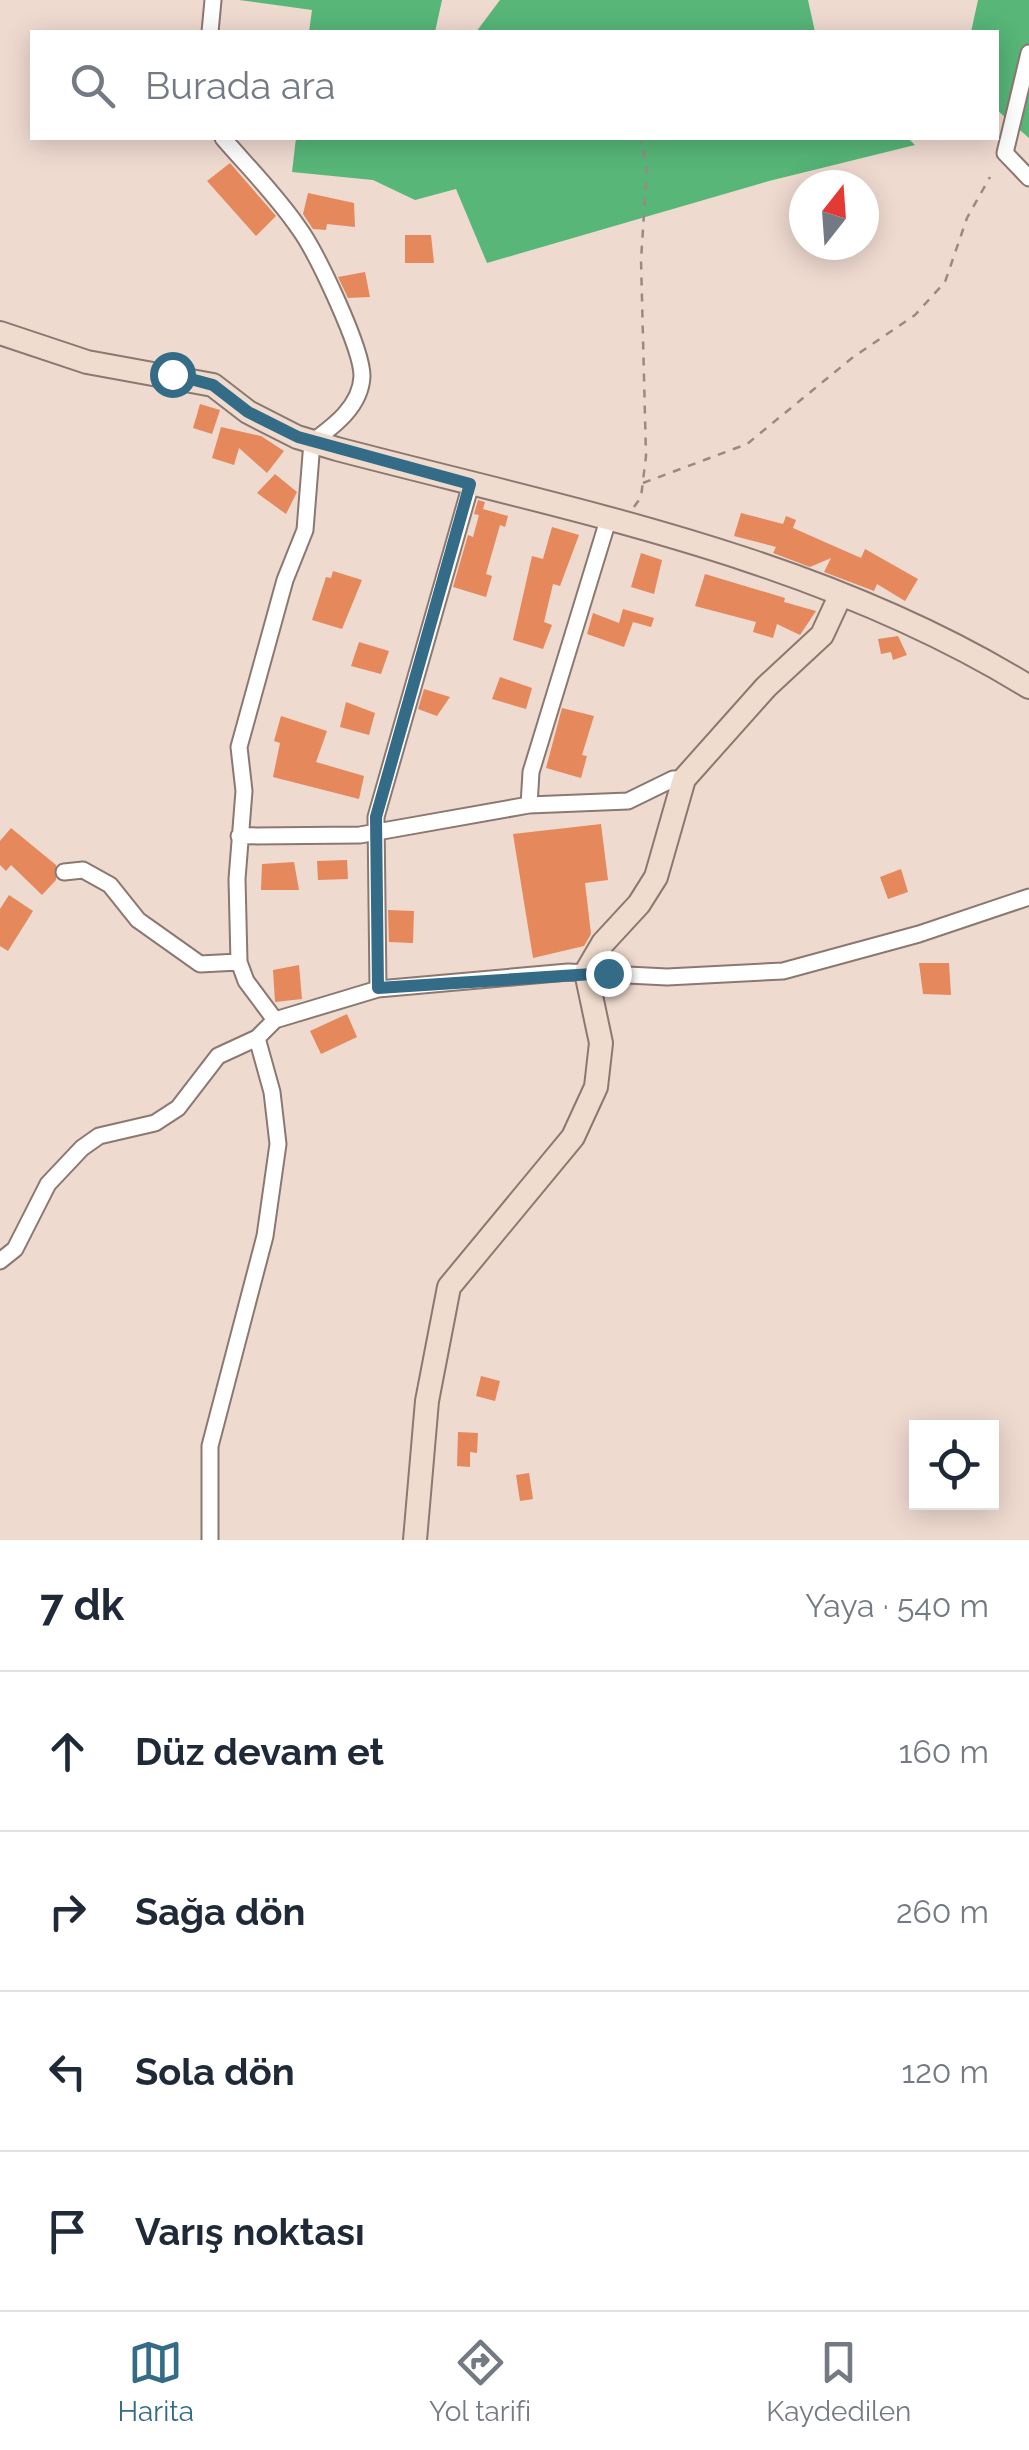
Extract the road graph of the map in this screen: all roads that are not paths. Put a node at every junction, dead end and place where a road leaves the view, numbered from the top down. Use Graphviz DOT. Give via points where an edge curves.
graph roads {
  1 [pos="212,0"];
  2 [pos="210,30"];
  3 [pos="1029,53"];
  4 [pos="225,140"];
  5 [pos="1029,178"];
  6 [pos="0,333"];
  7 [pos="312,442"];
  8 [pos="470,484"];
  9 [pos="615,520"];
  10 [pos="841,594"];
  11 [pos="1029,687"];
  12 [pos="684,779"];
  13 [pos="529,805"];
  14 [pos="374,832"];
  15 [pos="238,836"];
  16 [pos="64,872"];
  17 [pos="1029,897"];
  18 [pos="239,962"];
  19 [pos="586,972"];
  20 [pos="378,988"];
  21 [pos="275,1020"];
  22 [pos="257,1038"];
  23 [pos="0,1261"];
  24 [pos="210,1540"];
  25 [pos="415,1540"];
  1 -- 2 [label="street"];
  3 -- 5 [label="street" via="1005,152"];
  4 -- 7 [label="street" via="300,228 351,332 362,376 354,404"];
  6 -- 7 [label="street" via="86,362 213,385 248,412"];
  7 -- 8 [label="street"];
  7 -- 15 [label="street" via="305,530 239,747 244,791"];
  8 -- 9 [label="street"];
  8 -- 14 [label="street"];
  9 -- 10 [label="street" via="717,548"];
  9 -- 13 [label="street" via="531,772"];
  10 -- 11 [label="street"];
  10 -- 12 [label="street" via="822,635"];
  12 -- 13 [label="street" via="628,801"];
  12 -- 19 [label="street" via="656,877"];
  13 -- 14 [label="street"];
  14 -- 15 [label="street"];
  14 -- 20 [label="street"];
  15 -- 18 [label="street"];
  16 -- 18 [label="street" via="83,870 110,885 138,920 200,964"];
  17 -- 19 [label="street" via="782,971 666,977"];
  18 -- 21 [label="street"];
  19 -- 20 [label="street"];
  19 -- 25 [label="street" via="600,1042 596,1087 573,1138 449,1287 427,1401"];
  20 -- 21 [label="street"];
  21 -- 22 [label="street"];
  22 -- 23 [label="street" via="218,1056 178,1108 155,1123 99,1136 82,1148 48,1184 15,1249"];
  22 -- 24 [label="street" via="278,1144 265,1236 210,1446"];
}
